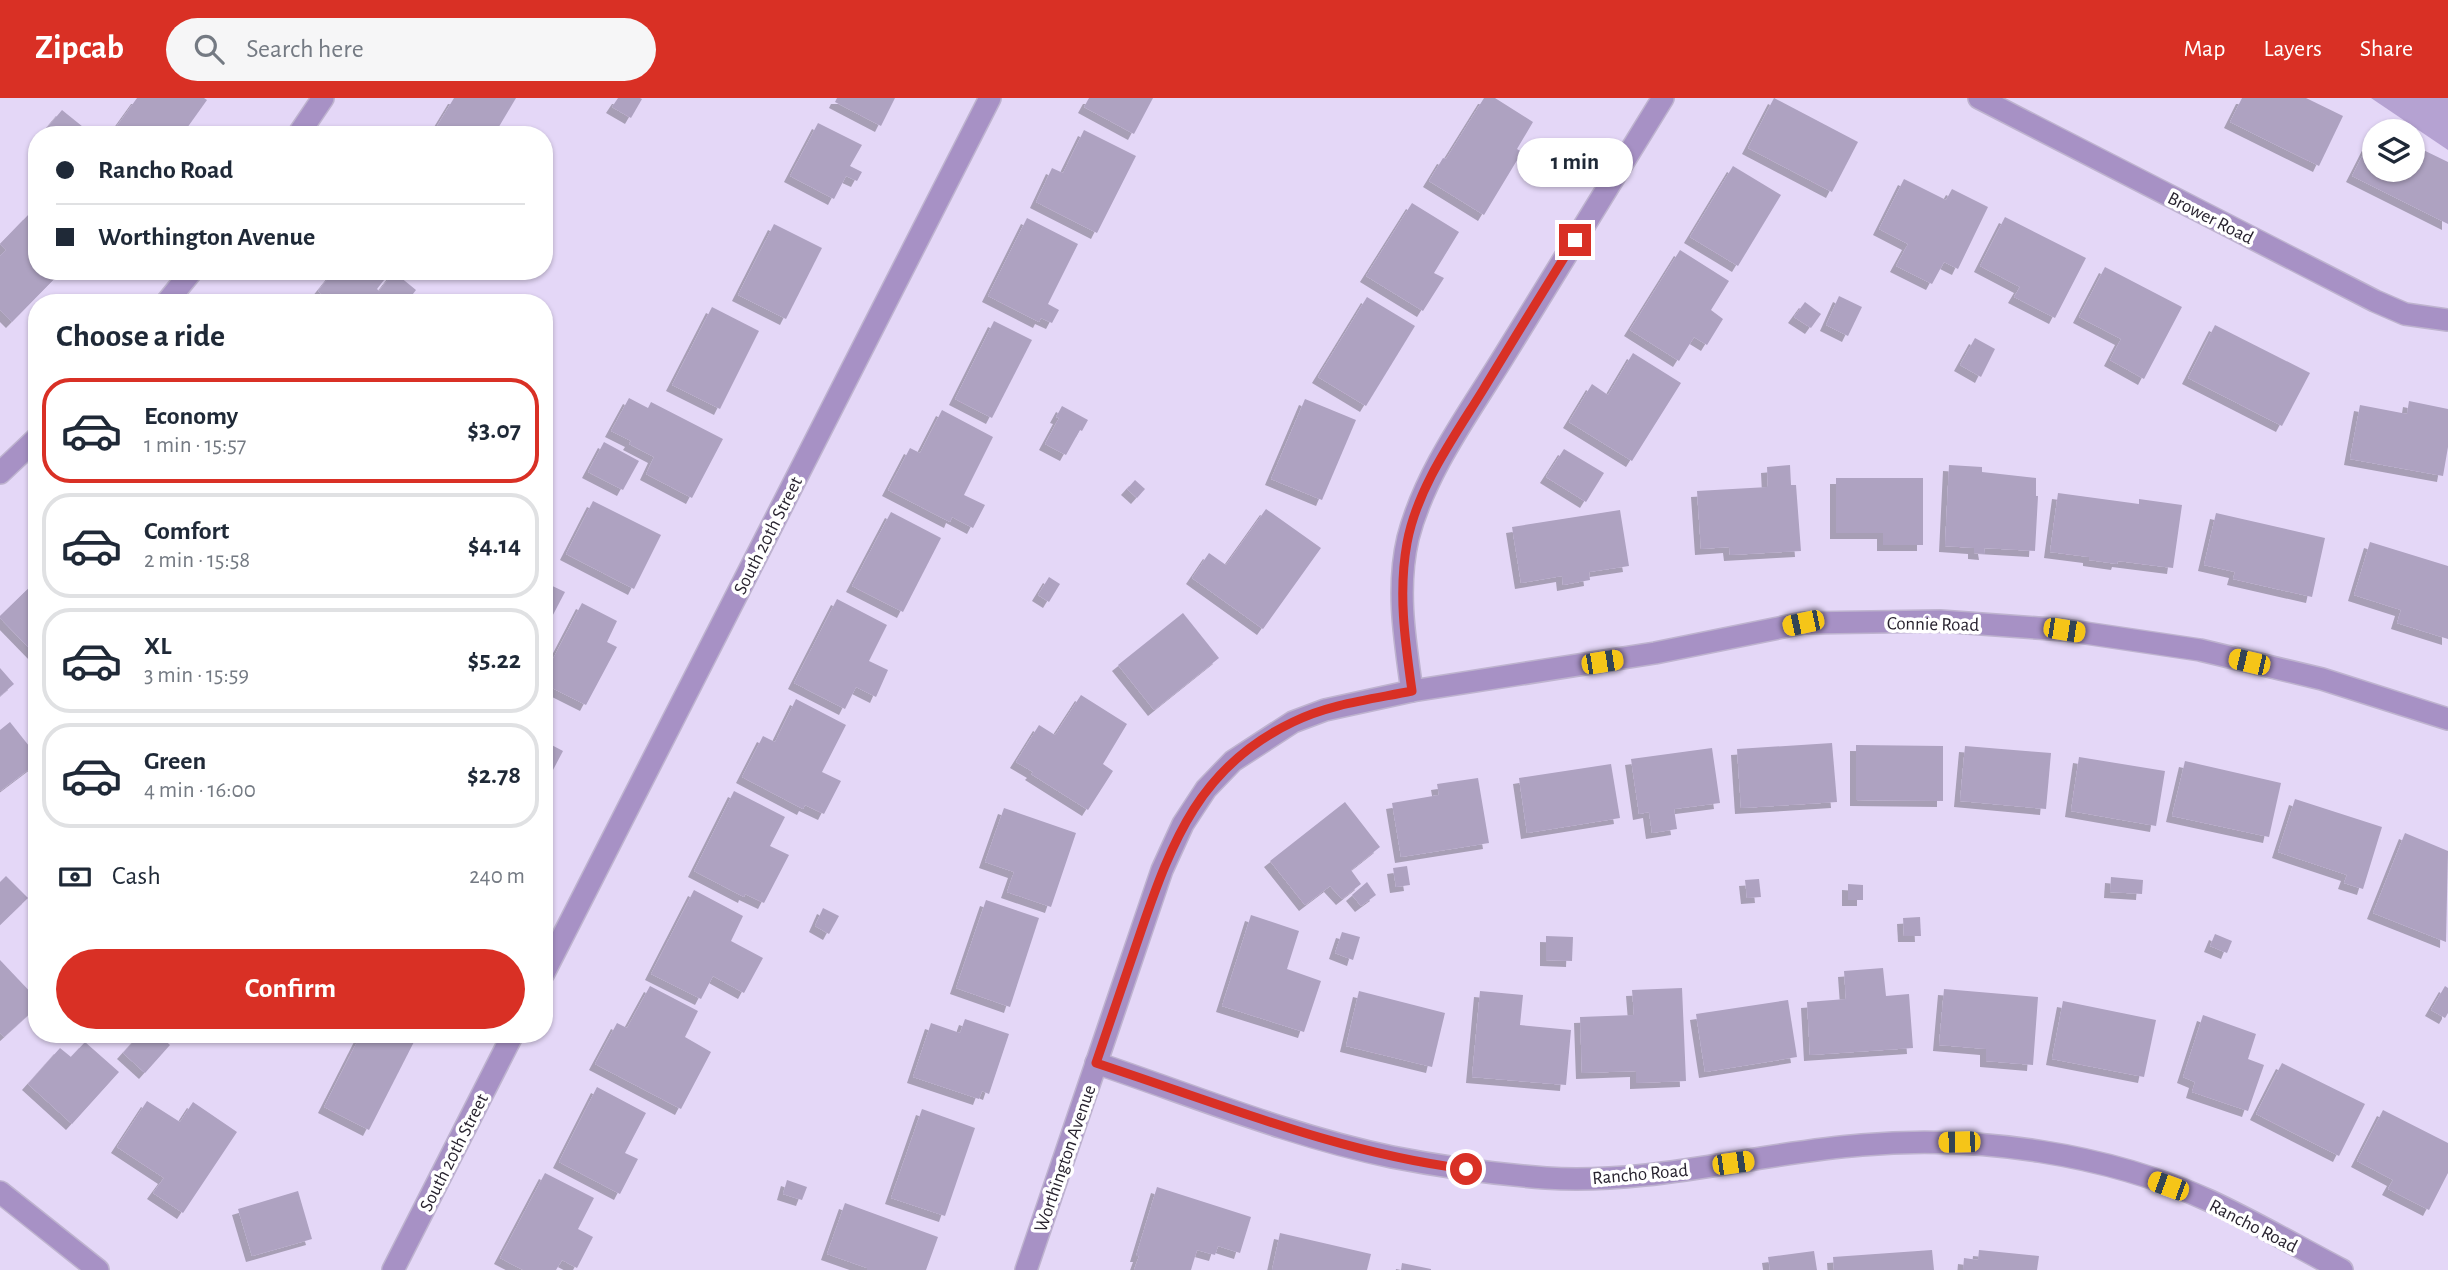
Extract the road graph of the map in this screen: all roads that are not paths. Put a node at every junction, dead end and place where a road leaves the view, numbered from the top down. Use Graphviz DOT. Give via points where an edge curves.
graph roads {
  1 [pos="323,98"];
  2 [pos="990,98"];
  3 [pos="1663,98"];
  4 [pos="1979,98"];
  5 [pos="304,126"];
  6 [pos="185,280"];
  7 [pos="173,294"];
  8 [pos="2448,320"];
  9 [pos="28,447"];
  10 [pos="0,473"];
  11 [pos="1412,691"];
  12 [pos="2448,719"];
  13 [pos="553,955"];
  14 [pos="508,1043"];
  15 [pos="1096,1063"];
  16 [pos="0,1192"];
  17 [pos="97,1270"];
  18 [pos="393,1270"];
  19 [pos="1026,1270"];
  20 [pos="2342,1270"];
  1 -- 5 [label="street"];
  2 -- 13 [label="street, South 20th Street"];
  3 -- 11 [label="street" via="1458,430 1419,505 1402,578"];
  4 -- 8 [label="street, Brower Road" via="2375,301 2405,314"];
  6 -- 7 [label="street"];
  9 -- 10 [label="street"];
  11 -- 12 [label="street, Connie Road" via="1655,653 1803,623 1940,621 2064,630 2200,650 2322,679"];
  11 -- 15 [label="street, Worthington Avenue" via="1325,710 1293,722 1233,761 1206,789 1183,824 1162,870"];
  14 -- 18 [label="street, South 20th Street"];
  15 -- 19 [label="street, Worthington Avenue"];
  15 -- 20 [label="street, Rancho Road" via="1377,1153 1440,1166 1547,1178 1621,1177 1862,1145 1959,1142 2044,1151 2128,1171 2208,1200"];
  16 -- 17 [label="street"];
}
